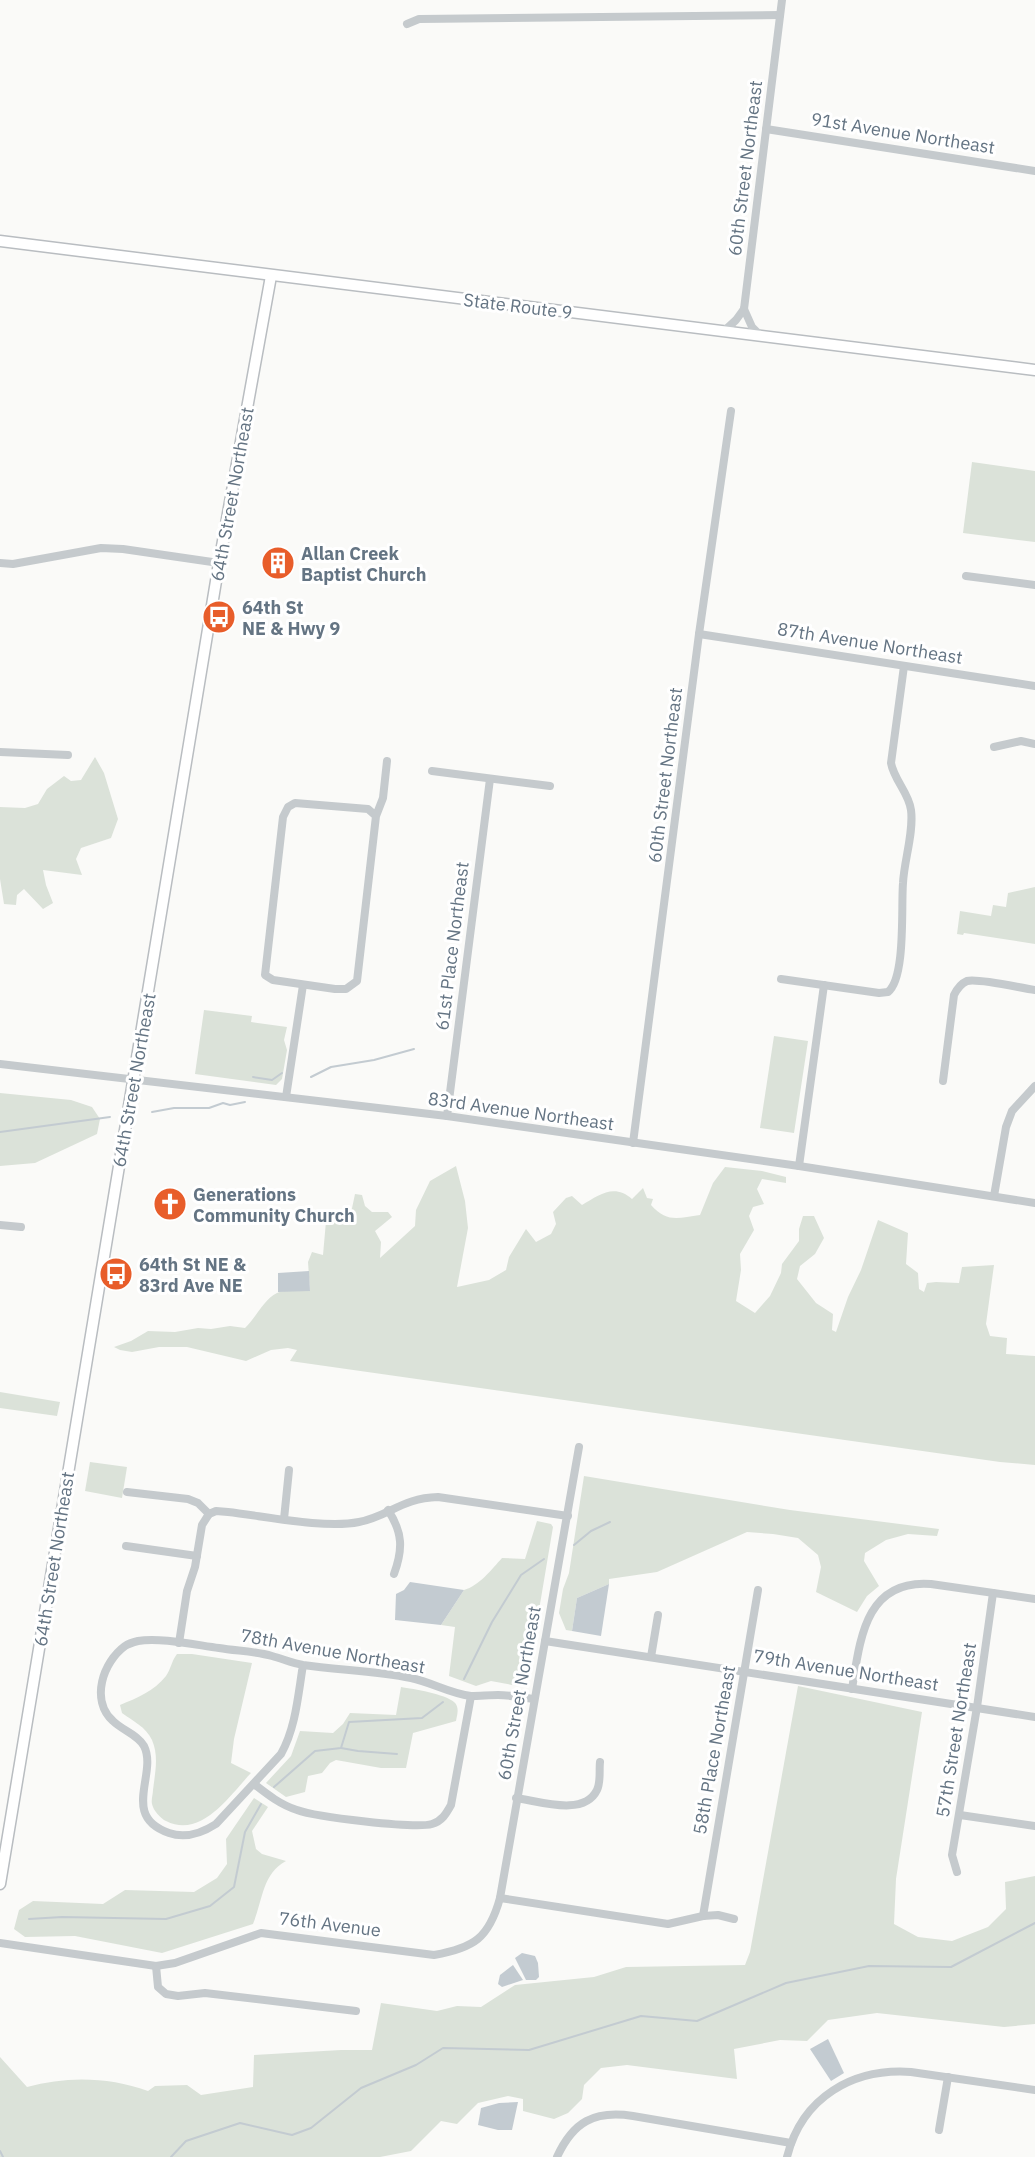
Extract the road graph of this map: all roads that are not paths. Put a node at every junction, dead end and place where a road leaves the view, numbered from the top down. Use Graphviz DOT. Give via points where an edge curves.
graph roads {
  1 [pos="782,0"];
  2 [pos="780,15"];
  3 [pos="407,24"];
  4 [pos="766,129"];
  5 [pos="1035,171"];
  6 [pos="0,242"];
  7 [pos="271,276"];
  8 [pos="744,309"];
  9 [pos="723,332"];
  10 [pos="761,336"];
  11 [pos="1035,370"];
  12 [pos="731,411"];
  13 [pos="219,562"];
  14 [pos="0,563"];
  15 [pos="966,576"];
  16 [pos="1035,585"];
  17 [pos="699,634"];
  18 [pos="904,666"];
  19 [pos="1035,686"];
  20 [pos="1035,744"];
  21 [pos="994,747"];
  22 [pos="0,752"];
  23 [pos="68,755"];
  24 [pos="387,761"];
  25 [pos="432,771"];
  26 [pos="490,779"];
  27 [pos="549,786"];
  28 [pos="376,816"];
  29 [pos="781,979"];
  30 [pos="303,985"];
  31 [pos="825,985"];
  32 [pos="1035,990"];
  33 [pos="0,1064"];
  34 [pos="134,1080"];
  35 [pos="943,1081"];
  36 [pos="1035,1086"];
  37 [pos="286,1097"];
  38 [pos="447,1116"];
  39 [pos="633,1143"];
  40 [pos="799,1166"];
  41 [pos="994,1196"];
  42 [pos="1035,1203"];
  43 [pos="0,1225"];
  44 [pos="21,1227"];
  45 [pos="579,1447"];
  46 [pos="289,1470"];
  47 [pos="127,1492"];
  48 [pos="388,1510"];
  49 [pos="209,1514"];
  50 [pos="568,1516"];
  51 [pos="284,1519"];
  52 [pos="126,1546"];
  53 [pos="197,1556"];
  54 [pos="394,1574"];
  55 [pos="758,1590"];
  56 [pos="993,1593"];
  57 [pos="1035,1599"];
  58 [pos="658,1615"];
  59 [pos="545,1641"];
  60 [pos="179,1643"];
  61 [pos="651,1657"];
  62 [pos="303,1665"];
  63 [pos="745,1671"];
  64 [pos="852,1689"];
  65 [pos="471,1696"];
  66 [pos="534,1699"];
  67 [pos="977,1707"];
  68 [pos="1035,1716"];
  69 [pos="600,1761"];
  70 [pos="254,1784"];
  71 [pos="516,1798"];
  72 [pos="960,1815"];
  73 [pos="1035,1826"];
  74 [pos="957,1872"];
  75 [pos="0,1884"];
  76 [pos="500,1898"];
  77 [pos="703,1916"];
  78 [pos="734,1919"];
  79 [pos="478,1939"];
  80 [pos="0,1943"];
  81 [pos="156,1966"];
  82 [pos="356,2011"];
  83 [pos="948,2077"];
  84 [pos="1035,2090"];
  85 [pos="939,2130"];
  86 [pos="791,2143"];
  87 [pos="557,2157"];
  88 [pos="787,2157"];
  1 -- 2 [label="street, 60th Street Northeast"];
  2 -- 3 [label="street" via="418,19"];
  2 -- 4 [label="street, 60th Street Northeast"];
  4 -- 5 [label="street, 91st Avenue Northeast"];
  4 -- 8 [label="street, 60th Street Northeast"];
  6 -- 7 [label="main road, State Route 9"];
  7 -- 9 [label="main road, State Route 9"];
  7 -- 13 [label="main road, 64th Street Northeast"];
  8 -- 9 [label="street"];
  8 -- 10 [label="street"];
  9 -- 10 [label="main road, State Route 9"];
  10 -- 11 [label="main road, State Route 9"];
  12 -- 17 [label="street, 60th Street Northeast"];
  13 -- 14 [label="street" via="101,548"];
  13 -- 34 [label="main road, 64th Street Northeast"];
  15 -- 16 [label="street"];
  17 -- 18 [label="street, 87th Avenue Northeast"];
  17 -- 39 [label="street, 60th Street Northeast"];
  18 -- 19 [label="street, 87th Avenue Northeast"];
  18 -- 31 [label="street" via="891,763 909,801 911,816 896,979 892,989 879,993"];
  20 -- 21 [label="street" via="1012,742"];
  22 -- 23 [label="street"];
  24 -- 28 [label="street" via="383,798"];
  25 -- 26 [label="street"];
  26 -- 27 [label="street"];
  26 -- 38 [label="street, 61st Place Northeast"];
  28 -- 30 [label="street" via="357,981 346,989"];
  28 -- 30 [label="street" via="368,809 295,803 283,817 265,975"];
  29 -- 31 [label="street"];
  30 -- 37 [label="street"];
  31 -- 40 [label="street"];
  32 -- 35 [label="street" via="976,981 962,984 954,995"];
  33 -- 34 [label="street, 83rd Avenue Northeast"];
  34 -- 37 [label="street, 83rd Avenue Northeast"];
  34 -- 75 [label="main road, 64th Street Northeast"];
  36 -- 41 [label="street" via="1008,1119"];
  37 -- 38 [label="street, 83rd Avenue Northeast"];
  38 -- 39 [label="street, 83rd Avenue Northeast"];
  39 -- 40 [label="street, 83rd Avenue Northeast"];
  40 -- 41 [label="street, 83rd Avenue Northeast"];
  41 -- 42 [label="street, 83rd Avenue Northeast"];
  43 -- 44 [label="street"];
  45 -- 50 [label="street, 60th Street Northeast"];
  46 -- 51 [label="street"];
  47 -- 49 [label="street" via="188,1499"];
  48 -- 50 [label="street" via="418,1499 438,1497"];
  48 -- 51 [label="street" via="348,1524"];
  48 -- 54 [label="street" via="396,1525 401,1555"];
  49 -- 51 [label="street" via="216,1511"];
  49 -- 53 [label="street" via="202,1525"];
  50 -- 59 [label="street, 60th Street Northeast"];
  52 -- 53 [label="street"];
  53 -- 60 [label="street"];
  55 -- 63 [label="street, 58th Place Northeast"];
  56 -- 57 [label="street"];
  56 -- 64 [label="street" via="924,1583 891,1592 877,1605 864,1627"];
  56 -- 67 [label="street, 57th Street Northeast"];
  58 -- 61 [label="street"];
  59 -- 61 [label="street, 79th Avenue Northeast"];
  59 -- 66 [label="street, 60th Street Northeast"];
  60 -- 62 [label="street, 78th Avenue Northeast" via="272,1656"];
  60 -- 70 [label="street, 78th Avenue Northeast" via="150,1640 126,1645 107,1666 101,1691 103,1707 111,1720 144,1746 147,1765 142,1796 151,1822 172,1834 185,1836 205,1831"];
  61 -- 63 [label="street, 79th Avenue Northeast"];
  62 -- 65 [label="street, 78th Avenue Northeast" via="411,1678"];
  62 -- 70 [label="street" via="289,1740"];
  63 -- 64 [label="street, 79th Avenue Northeast"];
  63 -- 77 [label="street, 58th Place Northeast"];
  64 -- 67 [label="street, 79th Avenue Northeast"];
  65 -- 66 [label="street, 78th Avenue Northeast"];
  65 -- 70 [label="street" via="454,1794 441,1820 414,1826 312,1814 284,1805"];
  66 -- 71 [label="street, 60th Street Northeast"];
  67 -- 68 [label="street, 79th Avenue Northeast"];
  67 -- 72 [label="street, 57th Street Northeast"];
  69 -- 71 [label="street" via="596,1791 586,1802 570,1805"];
  71 -- 76 [label="street, 60th Street Northeast"];
  72 -- 73 [label="street"];
  72 -- 74 [label="street, 57th Street Northeast" via="952,1855"];
  76 -- 77 [label="street" via="668,1924"];
  76 -- 79 [label="street, 60th Street Northeast" via="489,1929"];
  77 -- 78 [label="street"];
  79 -- 81 [label="street, 76th Avenue" via="454,1951 434,1955 261,1934"];
  80 -- 81 [label="street, 76th Avenue"];
  81 -- 82 [label="street" via="158,1987 165,1994 205,1993"];
  83 -- 84 [label="street"];
  83 -- 85 [label="street"];
  83 -- 86 [label="street" via="911,2072 862,2076 837,2087 810,2111"];
  86 -- 87 [label="street" via="606,2114 571,2132"];
  86 -- 88 [label="street"];
}
